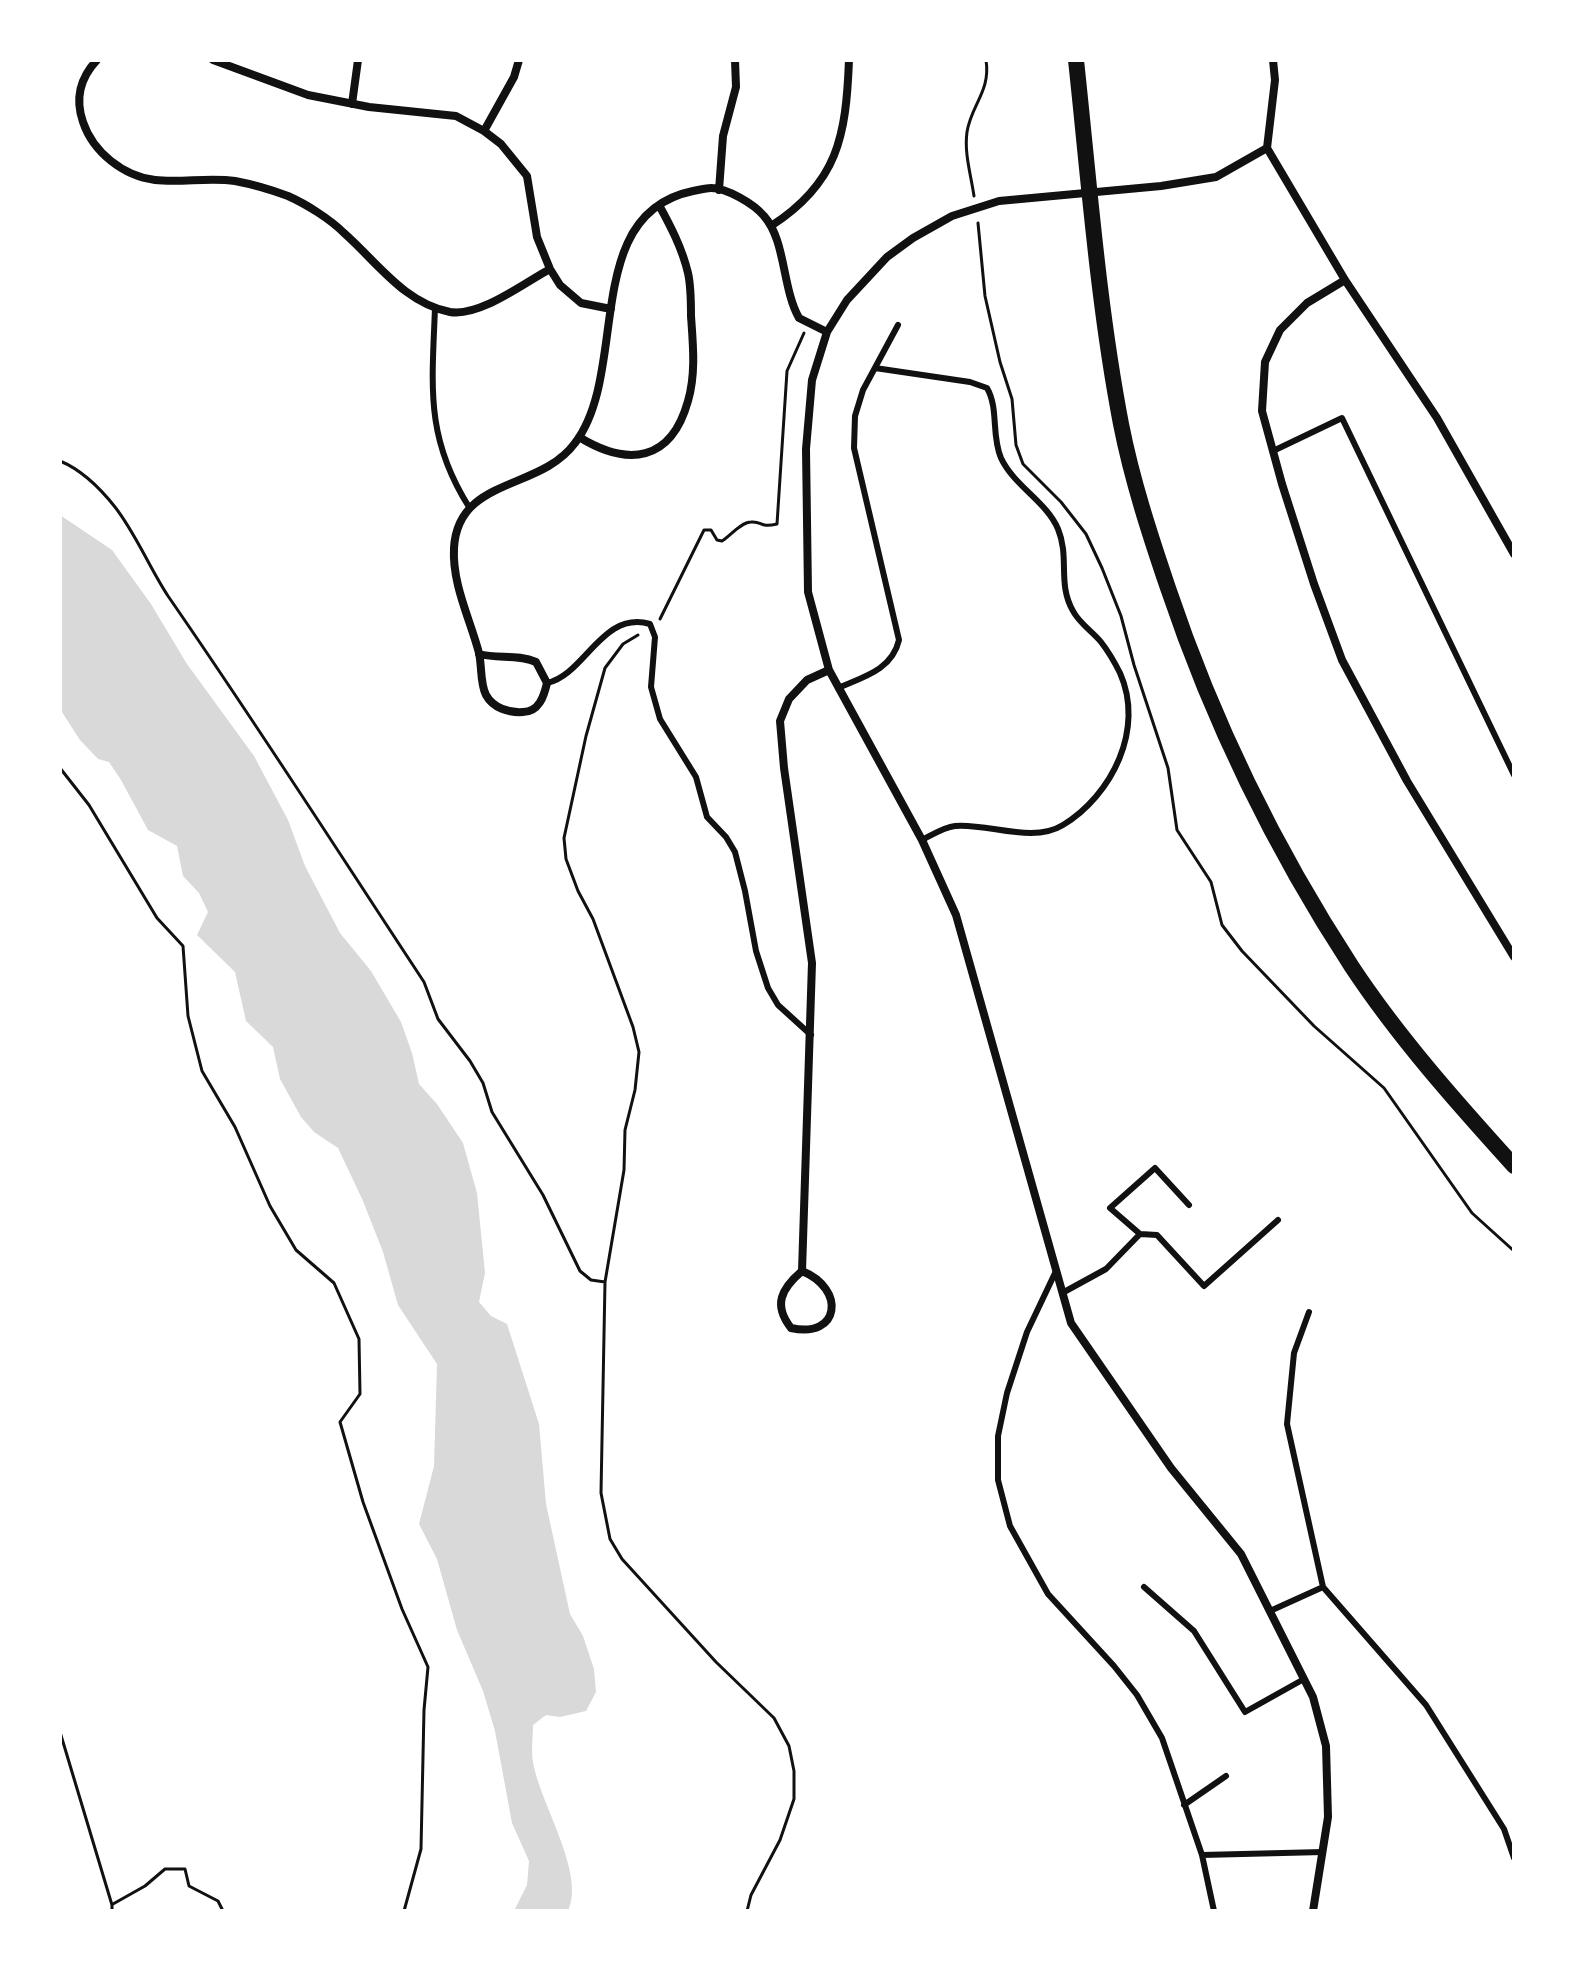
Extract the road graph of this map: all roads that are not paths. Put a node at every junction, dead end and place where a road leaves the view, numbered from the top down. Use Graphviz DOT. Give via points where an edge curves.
graph roads {
  1 [pos="97,60"];
  2 [pos="213,60"];
  3 [pos="358,60"];
  4 [pos="519,60"];
  5 [pos="735,60"];
  6 [pos="849,60"];
  7 [pos="1076,60"];
  8 [pos="1273,60"];
  9 [pos="352,104"];
  10 [pos="484,131"];
  11 [pos="1267,148"];
  12 [pos="719,190"];
  13 [pos="1090,194"];
  14 [pos="659,205"];
  15 [pos="771,226"];
  16 [pos="550,269"];
  17 [pos="1345,280"];
  18 [pos="435,308"];
  19 [pos="611,309"];
  20 [pos="898,325"];
  21 [pos="827,332"];
  22 [pos="875,368"];
  23 [pos="579,437"];
  24 [pos="1273,451"];
  25 [pos="469,507"];
  26 [pos="1514,554"];
  27 [pos="479,654"];
  28 [pos="829,670"];
  29 [pos="547,683"];
  30 [pos="838,688"];
  31 [pos="1514,775"];
  32 [pos="922,840"];
  33 [pos="1514,957"];
  34 [pos="811,1035"];
  35 [pos="1514,1166"];
  36 [pos="1189,1205"];
  37 [pos="1278,1220"];
  38 [pos="1140,1234"];
  39 [pos="802,1271"];
  40 [pos="1056,1271"];
  41 [pos="1064,1292"];
  42 [pos="1309,1312"];
  43 [pos="1144,1587"];
  44 [pos="1323,1587"];
  45 [pos="1270,1611"];
  46 [pos="1304,1679"];
  47 [pos="1226,1776"];
  48 [pos="1184,1805"];
  49 [pos="1323,1852"];
  50 [pos="1202,1855"];
  51 [pos="1514,1858"];
  52 [pos="1214,1911"];
  53 [pos="1313,1911"];
  1 -- 18 [label="street" via="80,85 79,111 93,144 113,163 154,180 235,181 289,197 342,230 398,287"];
  2 -- 9 [label="street" via="308,95"];
  3 -- 9 [label="street"];
  4 -- 10 [label="street"];
  5 -- 12 [label="street" via="736,87 723,136"];
  6 -- 15 [label="street" via="843,124 833,159 817,189"];
  7 -- 13 [label="main road"];
  8 -- 11 [label="street"];
  9 -- 10 [label="street" via="456,116"];
  10 -- 16 [label="street" via="527,176 537,237"];
  11 -- 13 [label="street" via="1216,177"];
  11 -- 17 [label="street"];
  12 -- 14 [label="street" via="688,192"];
  12 -- 15 [label="street" via="754,208"];
  13 -- 21 [label="street" via="999,201 939,223 887,257 847,300"];
  13 -- 35 [label="main road" via="1122,426 1159,562 1225,736 1282,851 1354,969 1417,1054"];
  14 -- 19 [label="street" via="646,214 623,255"];
  14 -- 23 [label="street" via="688,274 694,359 688,402 672,436 641,455 616,455"];
  15 -- 21 [label="street" via="799,318"];
  16 -- 18 [label="street" via="480,309 454,313"];
  16 -- 19 [label="street" via="581,303"];
  17 -- 24 [label="street" via="1307,303 1280,330 1265,362 1262,411"];
  17 -- 26 [label="street" via="1437,418"];
  18 -- 25 [label="lane" via="434,419 452,480"];
  19 -- 23 [label="street" via="600,388"];
  20 -- 22 [label="lane"];
  21 -- 28 [label="street" via="812,380 806,449 808,592"];
  22 -- 30 [label="lane" via="855,416 854,448 899,640 889,662"];
  22 -- 32 [label="lane" via="987,388 1001,458 1057,526 1065,550 1062,586 1074,613 1102,643 1121,675 1129,715 1112,777 1094,801 1060,827 1031,833 955,826"];
  23 -- 25 [label="street" via="562,459 537,475 499,487"];
  24 -- 31 [label="lane" via="1342,418"];
  24 -- 33 [label="street" via="1342,660 1407,781"];
  25 -- 27 [label="street" via="454,549 457,582"];
  27 -- 29 [label="street" via="526,657 536,662"];
  27 -- 29 [label="street" via="486,695 499,709 527,712 538,705"];
  28 -- 30 [label="street"];
  28 -- 34 [label="street" via="807,680 789,699 780,721 812,963"];
  29 -- 34 [label="lane" via="568,674 608,632 646,622 653,628 651,687 660,719 696,777 707,817 735,852 768,988 778,1005"];
  30 -- 32 [label="street"];
  32 -- 40 [label="street" via="956,915"];
  34 -- 39 [label="street"];
  36 -- 38 [label="lane" via="1155,1168 1110,1208"];
  37 -- 38 [label="lane" via="1204,1286 1157,1235"];
  38 -- 41 [label="lane" via="1106,1269"];
  39 -- 39 [label="street" via="788,1283 780,1303 791,1328 807,1331 822,1325 832,1299 824,1285"];
  40 -- 41 [label="street"];
  40 -- 48 [label="lane" via="1027,1332 1007,1393 998,1436 998,1480 1010,1526 1048,1594 1137,1695 1162,1738"];
  41 -- 45 [label="street" via="1071,1323 1171,1468 1241,1554"];
  42 -- 44 [label="lane" via="1294,1353 1287,1424"];
  43 -- 46 [label="lane" via="1194,1631 1245,1712"];
  44 -- 45 [label="lane"];
  44 -- 51 [label="lane" via="1426,1705 1504,1829"];
  45 -- 46 [label="street"];
  46 -- 49 [label="street" via="1326,1746 1328,1817"];
  47 -- 48 [label="lane"];
  48 -- 50 [label="lane"];
  49 -- 50 [label="lane"];
  49 -- 53 [label="street"];
  50 -- 52 [label="lane"];
}
